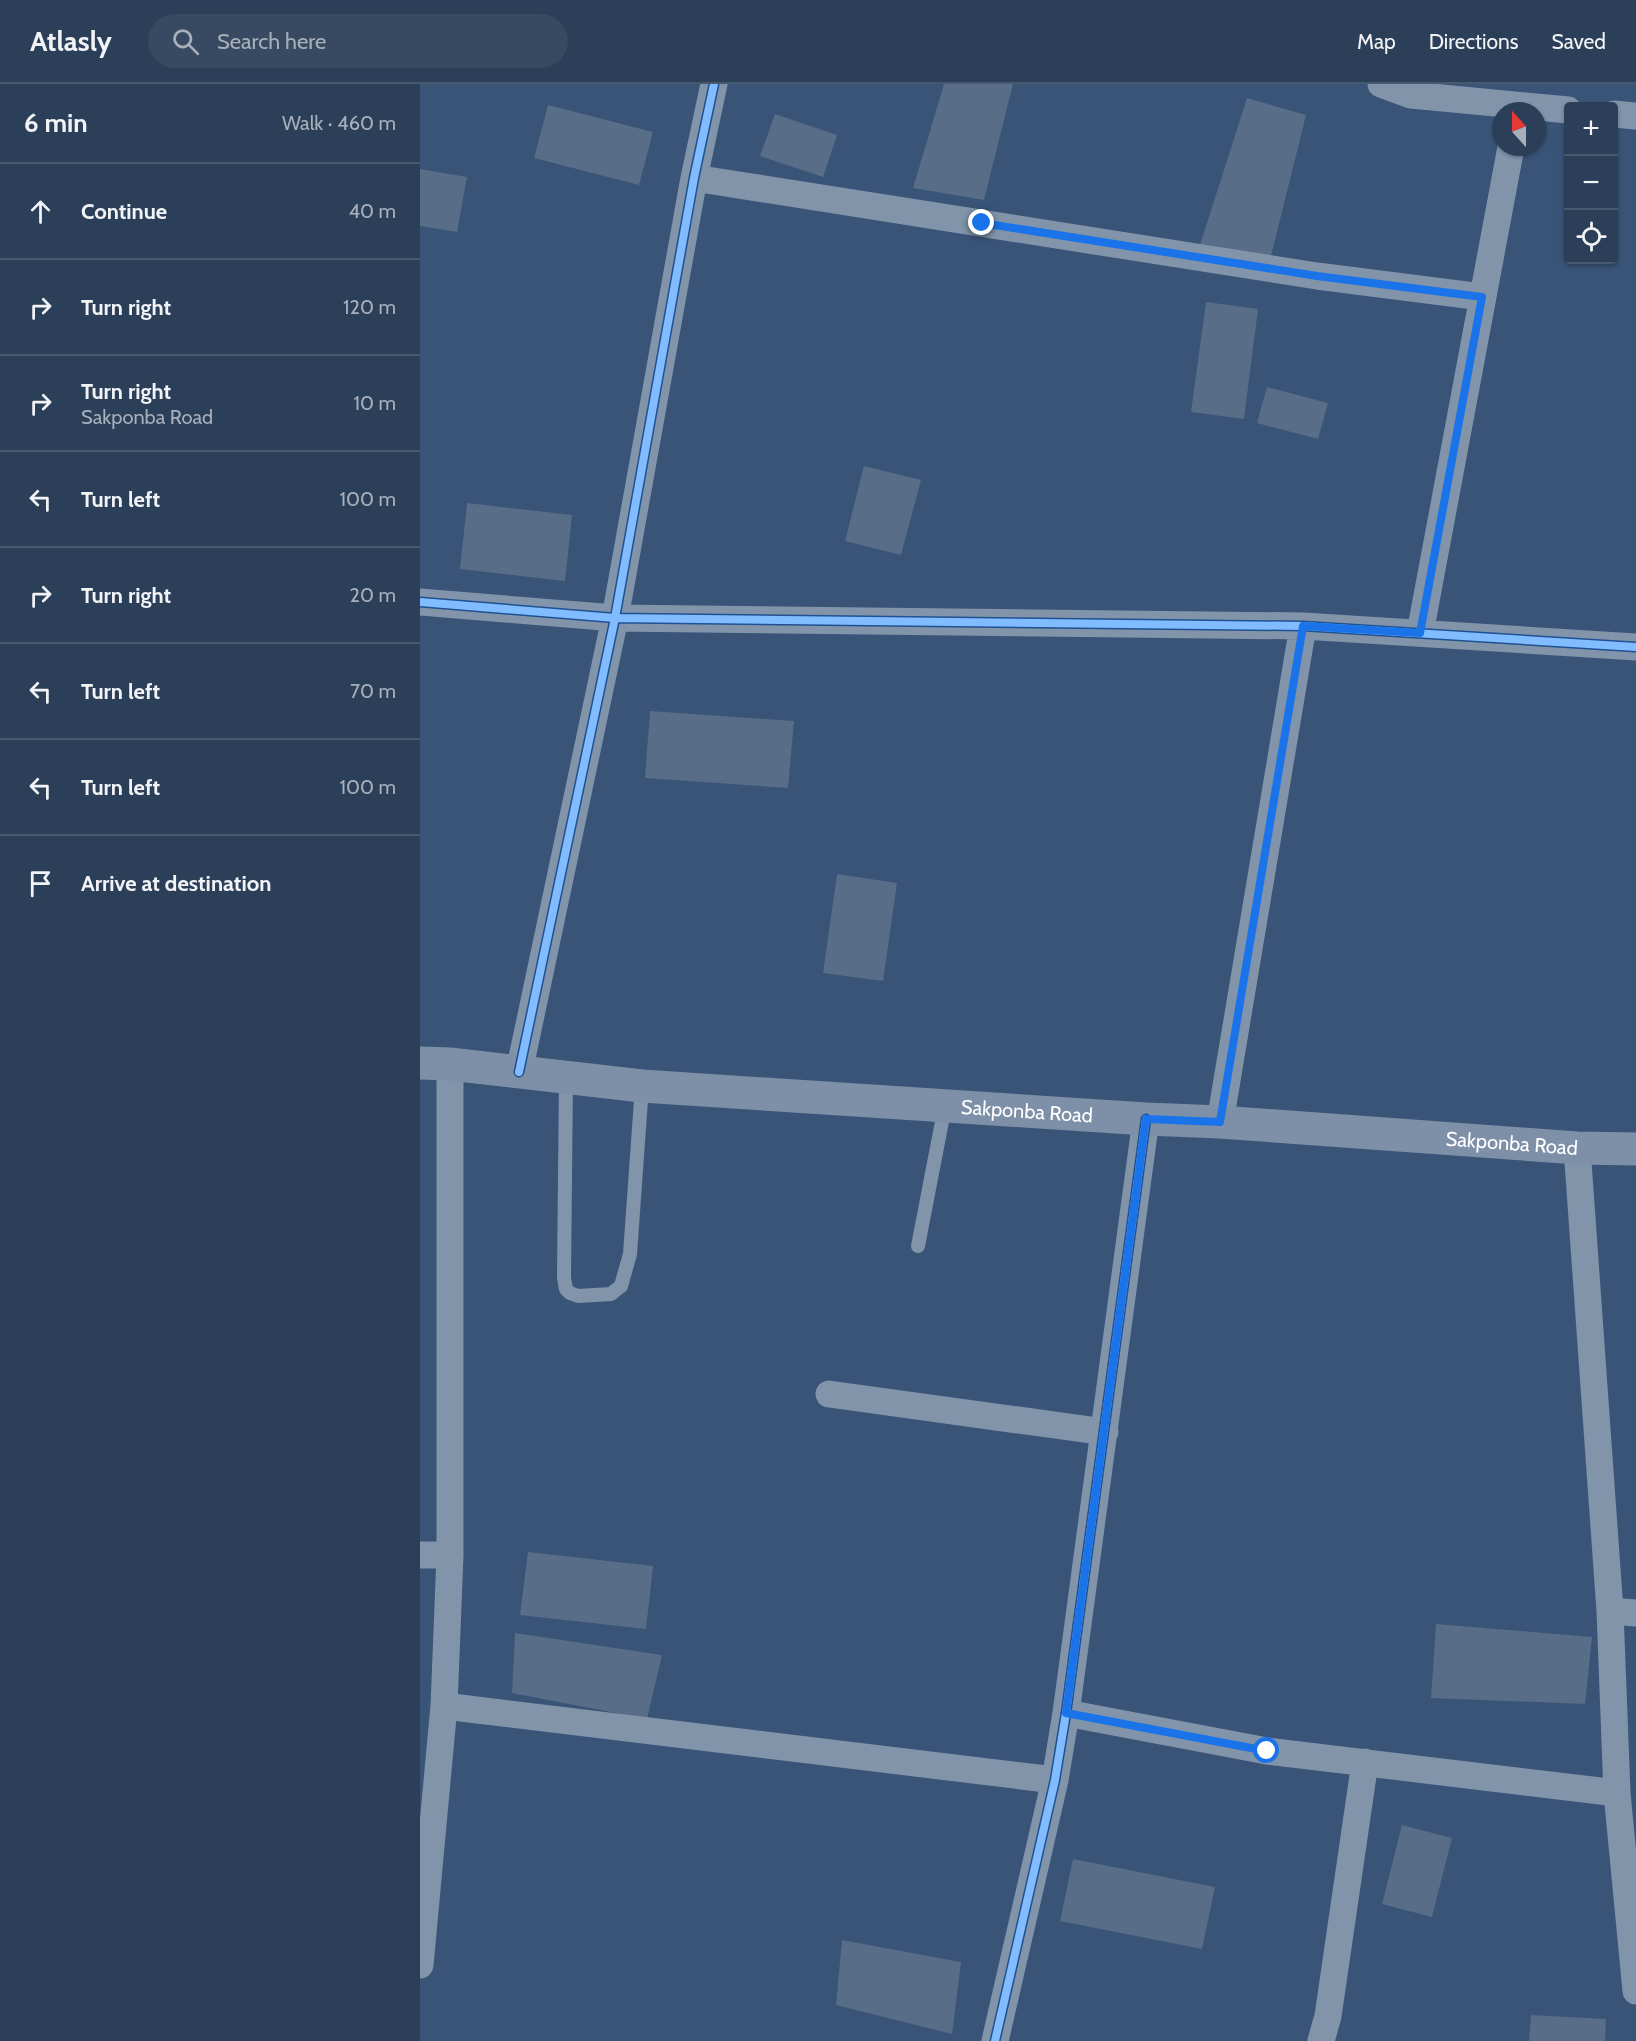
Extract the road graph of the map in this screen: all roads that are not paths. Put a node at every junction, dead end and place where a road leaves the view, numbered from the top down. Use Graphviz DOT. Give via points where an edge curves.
graph roads {
  1 [pos="714,84"];
  2 [pos="1381,84"];
  3 [pos="1519,100"];
  4 [pos="1564,109"];
  5 [pos="1618,114"];
  6 [pos="1636,116"];
  7 [pos="1508,156"];
  8 [pos="694,178"];
  9 [pos="1482,297"];
  10 [pos="420,602"];
  11 [pos="615,618"];
  12 [pos="1303,626"];
  13 [pos="1420,633"];
  14 [pos="1636,647"];
  15 [pos="435,1064"];
  16 [pos="519,1072"];
  17 [pos="566,1077"];
  18 [pos="642,1086"];
  19 [pos="945,1106"];
  20 [pos="1146,1119"];
  21 [pos="1220,1122"];
  22 [pos="1577,1148"];
  23 [pos="1636,1149"];
  24 [pos="918,1246"];
  25 [pos="829,1394"];
  26 [pos="1105,1432"];
  27 [pos="420,1555"];
  28 [pos="450,1555"];
  29 [pos="1623,1612"];
  30 [pos="444,1706"];
  31 [pos="1066,1713"];
  32 [pos="1365,1762"];
  33 [pos="1054,1780"];
  34 [pos="1617,1793"];
  35 [pos="420,1965"];
  36 [pos="1636,1991"];
  37 [pos="995,2041"];
  38 [pos="1321,2041"];
  1 -- 8 [label="street"];
  2 -- 3 [label="street" via="1411,95"];
  3 -- 4 [label="street"];
  5 -- 6 [label="street"];
  7 -- 9 [label="street"];
  8 -- 9 [label="street" via="1317,276"];
  8 -- 11 [label="street"];
  9 -- 13 [label="street"];
  10 -- 11 [label="street"];
  11 -- 12 [label="street"];
  11 -- 16 [label="street"];
  12 -- 13 [label="street"];
  12 -- 21 [label="street"];
  13 -- 14 [label="street"];
  15 -- 16 [label="main road, Sakponba Road"];
  15 -- 28 [label="street"];
  16 -- 17 [label="main road, Sakponba Road"];
  17 -- 18 [label="main road, Sakponba Road"];
  17 -- 18 [label="lane" via="564,1278 566,1289 578,1296 611,1294 623,1280 630,1254"];
  18 -- 19 [label="main road, Sakponba Road"];
  19 -- 20 [label="main road, Sakponba Road"];
  19 -- 24 [label="lane"];
  20 -- 21 [label="main road, Sakponba Road"];
  20 -- 26 [label="street"];
  21 -- 22 [label="main road, Sakponba Road"];
  22 -- 23 [label="main road, Sakponba Road"];
  22 -- 29 [label="street"];
  25 -- 26 [label="street"];
  26 -- 31 [label="street"];
  27 -- 28 [label="street"];
  28 -- 30 [label="street"];
  29 -- 34 [label="street"];
  30 -- 33 [label="street"];
  30 -- 35 [label="street"];
  31 -- 32 [label="street" via="1267,1751"];
  31 -- 33 [label="street"];
  32 -- 34 [label="street"];
  32 -- 38 [label="street" via="1328,2016"];
  33 -- 37 [label="street"];
  34 -- 36 [label="street"];
}
